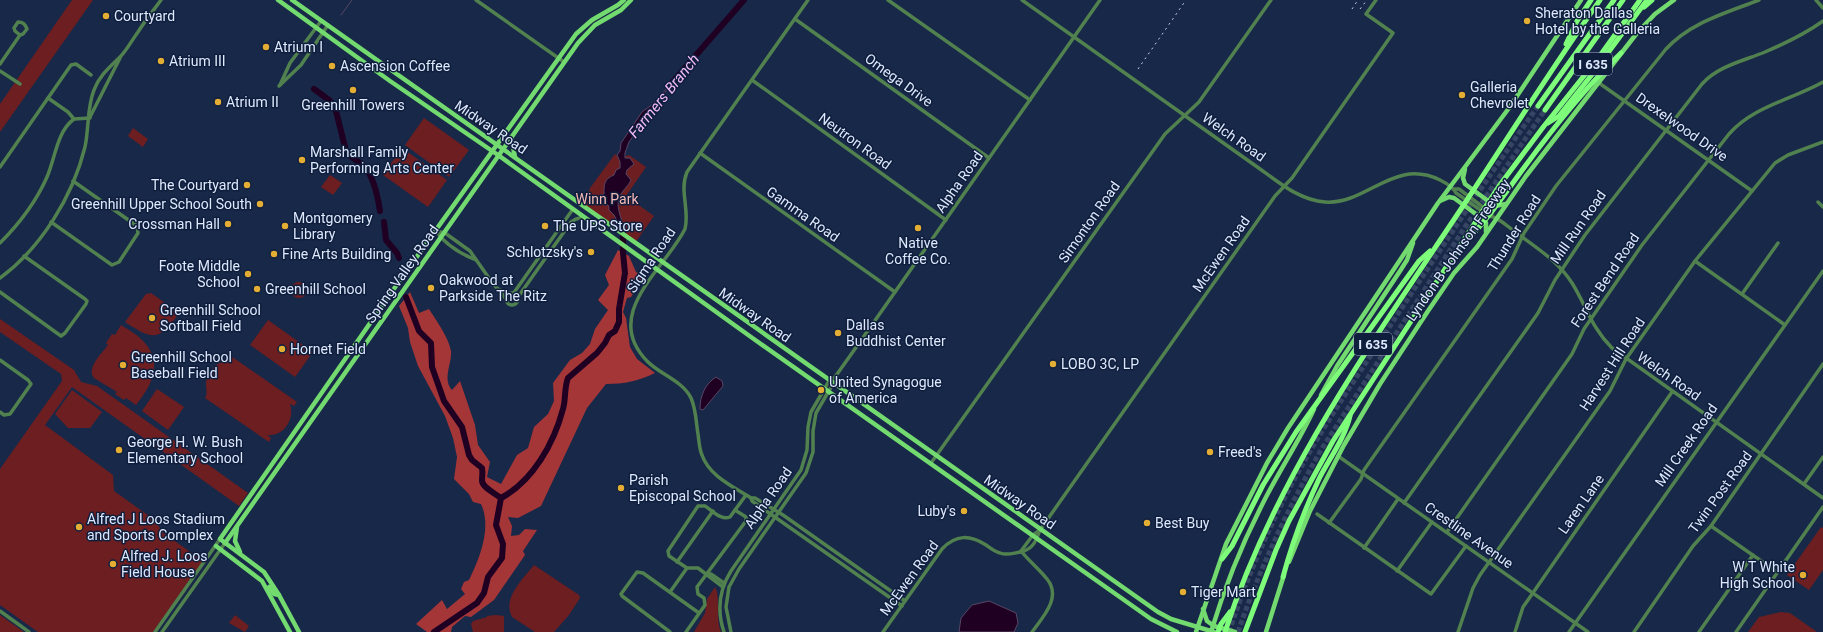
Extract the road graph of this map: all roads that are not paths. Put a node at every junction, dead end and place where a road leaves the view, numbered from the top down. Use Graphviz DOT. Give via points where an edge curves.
graph roads {
  1 [pos="161,0"];
  2 [pos="279,0"];
  3 [pos="292,0"];
  4 [pos="476,0"];
  5 [pos="624,0"];
  6 [pos="631,0"];
  7 [pos="808,0"];
  8 [pos="888,0"];
  9 [pos="1022,0"];
  10 [pos="1100,0"];
  11 [pos="1270,0"];
  12 [pos="1376,0"];
  13 [pos="1581,0"];
  14 [pos="1591,0"];
  15 [pos="1600,0"];
  16 [pos="1614,0"];
  17 [pos="1623,0"];
  18 [pos="1640,0"];
  19 [pos="1647,0"];
  20 [pos="1652,0"];
  21 [pos="1674,0"];
  22 [pos="1759,0"];
  23 [pos="1816,0"];
  24 [pos="1823,8"];
  25 [pos="1639,12"];
  26 [pos="795,19"];
  27 [pos="321,21"];
  28 [pos="1823,21"];
  29 [pos="328,25"];
  30 [pos="317,27"];
  31 [pos="323,32"];
  32 [pos="20,35"];
  33 [pos="1074,37"];
  34 [pos="1621,52"];
  35 [pos="120,57"];
  36 [pos="559,58"];
  37 [pos="1559,58"];
  38 [pos="564,62"];
  39 [pos="0,64"];
  40 [pos="0,71"];
  41 [pos="91,75"];
  42 [pos="752,80"];
  43 [pos="1823,82"];
  44 [pos="1600,83"];
  45 [pos="20,84"];
  46 [pos="48,98"];
  47 [pos="1030,100"];
  48 [pos="1624,100"];
  49 [pos="1538,106"];
  50 [pos="1545,110"];
  51 [pos="1184,115"];
  52 [pos="90,118"];
  53 [pos="74,119"];
  54 [pos="1544,126"];
  55 [pos="1666,129"];
  56 [pos="511,138"];
  57 [pos="1823,142"];
  58 [pos="497,144"];
  59 [pos="503,148"];
  60 [pos="492,151"];
  61 [pos="700,153"];
  62 [pos="498,155"];
  63 [pos="515,157"];
  64 [pos="989,158"];
  65 [pos="1709,159"];
  66 [pos="1467,163"];
  67 [pos="0,166"];
  68 [pos="73,181"];
  69 [pos="1285,186"];
  70 [pos="1452,187"];
  71 [pos="1752,191"];
  72 [pos="578,202"];
  73 [pos="1818,202"];
  74 [pos="1438,203"];
  75 [pos="1506,204"];
  76 [pos="1823,207"];
  77 [pos="573,209"];
  78 [pos="584,217"];
  79 [pos="1495,218"];
  80 [pos="946,220"];
  81 [pos="51,222"];
  82 [pos="436,231"];
  83 [pos="445,233"];
  84 [pos="1522,237"];
  85 [pos="441,239"];
  86 [pos="1414,239"];
  87 [pos="1483,239"];
  88 [pos="0,243"];
  89 [pos="1778,243"];
  90 [pos="1435,247"];
  91 [pos="1456,250"];
  92 [pos="24,256"];
  93 [pos="476,260"];
  94 [pos="1695,261"];
  95 [pos="662,263"];
  96 [pos="657,269"];
  97 [pos="1562,269"];
  98 [pos="1823,271"];
  99 [pos="0,278"];
  100 [pos="497,288"];
  101 [pos="0,292"];
  102 [pos="895,292"];
  103 [pos="512,294"];
  104 [pos="1742,294"];
  105 [pos="518,297"];
  106 [pos="506,300"];
  107 [pos="1590,319"];
  108 [pos="1785,325"];
  109 [pos="756,329"];
  110 [pos="751,337"];
  111 [pos="1626,359"];
  112 [pos="0,360"];
  113 [pos="1823,364"];
  114 [pos="831,382"];
  115 [pos="827,389"];
  116 [pos="1672,392"];
  117 [pos="1316,406"];
  118 [pos="0,412"];
  119 [pos="1350,412"];
  120 [pos="1715,422"];
  121 [pos="1761,455"];
  122 [pos="936,456"];
  123 [pos="1338,456"];
  124 [pos="1823,457"];
  125 [pos="931,463"];
  126 [pos="801,470"];
  127 [pos="806,473"];
  128 [pos="1363,474"];
  129 [pos="1804,484"];
  130 [pos="255,489"];
  131 [pos="261,493"];
  132 [pos="746,495"];
  133 [pos="751,498"];
  134 [pos="1823,498"];
  135 [pos="1398,499"];
  136 [pos="1404,503"];
  137 [pos="1823,507"];
  138 [pos="735,510"];
  139 [pos="713,511"];
  140 [pos="776,511"];
  141 [pos="1317,514"];
  142 [pos="773,516"];
  143 [pos="239,522"];
  144 [pos="1432,522"];
  145 [pos="1329,523"];
  146 [pos="1711,526"];
  147 [pos="1040,530"];
  148 [pos="1446,532"];
  149 [pos="1035,537"];
  150 [pos="220,540"];
  151 [pos="822,542"];
  152 [pos="225,543"];
  153 [pos="1466,546"];
  154 [pos="218,547"];
  155 [pos="818,547"];
  156 [pos="1364,548"];
  157 [pos="1021,551"];
  158 [pos="838,554"];
  159 [pos="242,555"];
  160 [pos="1753,555"];
  161 [pos="835,559"];
  162 [pos="1222,559"];
  163 [pos="677,562"];
  164 [pos="1489,562"];
  165 [pos="1091,566"];
  166 [pos="687,568"];
  167 [pos="1397,571"];
  168 [pos="863,572"];
  169 [pos="1778,572"];
  170 [pos="1086,573"];
  171 [pos="706,574"];
  172 [pos="860,576"];
  173 [pos="1283,577"];
  174 [pos="264,584"];
  175 [pos="724,585"];
  176 [pos="670,592"];
  177 [pos="1532,593"];
  178 [pos="279,594"];
  179 [pos="905,601"];
  180 [pos="1144,602"];
  181 [pos="902,606"];
  182 [pos="726,607"];
  183 [pos="1203,608"];
  184 [pos="1233,608"];
  185 [pos="1138,610"];
  186 [pos="0,611"];
  187 [pos="699,613"];
  188 [pos="1574,622"];
  189 [pos="1196,629"];
  190 [pos="724,631"];
  191 [pos="730,631"];
  192 [pos="29,632"];
  193 [pos="155,632"];
  194 [pos="162,632"];
  195 [pos="290,632"];
  196 [pos="299,632"];
  197 [pos="670,632"];
  198 [pos="686,632"];
  199 [pos="883,632"];
  200 [pos="1032,632"];
  201 [pos="1177,632"];
  202 [pos="1211,632"];
  203 [pos="1214,632"];
  204 [pos="1218,632"];
  205 [pos="1225,632"];
  206 [pos="1235,632"];
  207 [pos="1245,632"];
  208 [pos="1266,632"];
  209 [pos="1458,632"];
  210 [pos="1514,632"];
  211 [pos="1568,632"];
  212 [pos="1588,632"];
  213 [pos="1634,632"];
  214 [pos="1699,632"];
  215 [pos="1736,632"];
  1 -- 35 [label="street"];
  2 -- 30 [label="main road, Midway Road"];
  3 -- 27 [label="main road, Midway Road"];
  4 -- 36 [label="street"];
  5 -- 36 [label="main road, Spring Valley Road" via="587,23"];
  6 -- 38 [label="main road, Spring Valley Road" via="621,10 592,28"];
  7 -- 26 [label="street, Sigma Road"];
  8 -- 47 [label="street"];
  9 -- 33 [label="street, Welch Road"];
  10 -- 33 [label="street, Alpha Road"];
  11 -- 51 [label="street, Simonton Road" via="1205,94"];
  12 -- 69 [label="street, McEwen Road" via="1366,14 1393,33"];
  13 -- 66 [label="main road" via="1509,108"];
  14 -- 37 [label="highway" via="1577,21"];
  15 -- 37 [label="highway, Lyndon B Johnson Freeway / I 635"];
  16 -- 49 [label="highway"];
  17 -- 50 [label="highway"];
  18 -- 54 [label="highway, Lyndon B Johnson Freeway / I 635"];
  19 -- 25 [label="highway"];
  20 -- 25 [label="highway"];
  21 -- 34 [label="main road, Lyndon B Johnson Freeway" via="1646,23"];
  22 -- 48 [label="street, Thunder Road" via="1711,18 1682,33 1666,48"];
  23 -- 24 [label="street"];
  25 -- 54 [label="highway" via="1558,116"];
  26 -- 42 [label="street, Sigma Road"];
  26 -- 64 [label="street, Omega Drive"];
  27 -- 29 [label="main road, Midway Road"];
  27 -- 30 [label="street"];
  28 -- 55 [label="street, Mill Run Road" via="1790,42 1715,72 1702,84"];
  29 -- 31 [label="street"];
  29 -- 58 [label="main road, Midway Road"];
  30 -- 31 [label="main road, Midway Road"];
  30 -- 31 [label="street" via="290,63 279,86 301,66"];
  31 -- 60 [label="main road, Midway Road" via="390,82"];
  32 -- 39 [label="street"];
  33 -- 47 [label="street, Alpha Road"];
  33 -- 51 [label="street, Welch Road"];
  34 -- 44 [label="main road, Lyndon B Johnson Freeway"];
  34 -- 91 [label="highway" via="1546,139 1475,233"];
  35 -- 52 [label="street"];
  35 -- 52 [label="street" via="103,74 94,89 90,103"];
  36 -- 38 [label="street"];
  36 -- 58 [label="main road, Spring Valley Road"];
  37 -- 90 [label="highway, Lyndon B Johnson Freeway / I 635"];
  38 -- 56 [label="main road, Spring Valley Road"];
  40 -- 45 [label="street"];
  41 -- 46 [label="street" via="76,64 71,65"];
  42 -- 61 [label="street, Sigma Road"];
  42 -- 80 [label="street, Neutron Road"];
  43 -- 65 [label="street, Forest Bend Road" via="1750,116 1735,128"];
  44 -- 48 [label="street, Drexelwood Drive"];
  44 -- 75 [label="main road, Lyndon B Johnson Freeway"];
  46 -- 53 [label="street"];
  46 -- 67 [label="street"];
  47 -- 64 [label="street, Alpha Road"];
  48 -- 55 [label="street, Drexelwood Drive"];
  48 -- 84 [label="street, Thunder Road" via="1556,186"];
  51 -- 69 [label="street, Welch Road"];
  51 -- 122 [label="street, Simonton Road" via="1165,134"];
  52 -- 53 [label="street"];
  52 -- 68 [label="street" via="84,148"];
  53 -- 88 [label="street" via="63,132 51,167 34,201"];
  54 -- 91 [label="highway, Lyndon B Johnson Freeway / I 635"];
  55 -- 65 [label="street, Drexelwood Drive"];
  55 -- 97 [label="street, Mill Run Road" via="1610,201"];
  56 -- 59 [label="main road, Spring Valley Road"];
  56 -- 63 [label="main road"];
  57 -- 71 [label="street, Harvest Hill Road" via="1781,159 1770,168"];
  58 -- 59 [label="main road, Midway Road"];
  58 -- 60 [label="main road, Spring Valley Road"];
  59 -- 62 [label="main road, Spring Valley Road"];
  59 -- 63 [label="main road, Midway Road"];
  60 -- 62 [label="main road, Midway Road"];
  60 -- 82 [label="main road, Spring Valley Road"];
  61 -- 95 [label="street, Sigma Road" via="684,181 687,216 685,229"];
  61 -- 102 [label="street, Gamma Road"];
  62 -- 77 [label="main road, Midway Road"];
  62 -- 83 [label="main road, Spring Valley Road"];
  63 -- 72 [label="main road, Midway Road"];
  64 -- 80 [label="street, Alpha Road"];
  65 -- 71 [label="street, Drexelwood Drive"];
  65 -- 107 [label="street, Forest Bend Road" via="1649,235"];
  66 -- 70 [label="main road"];
  66 -- 75 [label="main road" via="1464,171 1464,182 1467,186 1492,204"];
  68 -- 81 [label="street"];
  68 -- 81 [label="street" via="137,226 138,233 119,262 114,265 108,264"];
  69 -- 70 [label="street, Welch Road" via="1306,198 1330,202 1351,198 1394,177 1409,174 1432,177"];
  69 -- 147 [label="street, McEwen Road" via="1275,196"];
  70 -- 74 [label="main road"];
  70 -- 79 [label="street, Welch Road" via="1456,193"];
  71 -- 94 [label="street, Harvest Hill Road"];
  72 -- 77 [label="main road"];
  72 -- 95 [label="main road, Midway Road"];
  73 -- 76 [label="street"];
  74 -- 86 [label="main road"];
  74 -- 87 [label="main road" via="1445,198 1452,198 1484,220 1486,232"];
  75 -- 79 [label="main road, Lyndon B Johnson Freeway"];
  77 -- 78 [label="main road, Midway Road"];
  77 -- 103 [label="street"];
  78 -- 96 [label="main road, Midway Road"];
  78 -- 105 [label="street" via="571,222"];
  79 -- 84 [label="street, Welch Road"];
  79 -- 87 [label="main road, Lyndon B Johnson Freeway"];
  80 -- 102 [label="street, Alpha Road"];
  81 -- 92 [label="street"];
  82 -- 83 [label="street"];
  82 -- 85 [label="street"];
  82 -- 130 [label="main road, Spring Valley Road"];
  83 -- 85 [label="main road, Spring Valley Road"];
  83 -- 93 [label="street" via="470,251"];
  84 -- 97 [label="street, Welch Road"];
  84 -- 128 [label="street, Thunder Road" via="1512,259"];
  85 -- 93 [label="street"];
  85 -- 131 [label="main road, Spring Valley Road"];
  86 -- 117 [label="main road" via="1407,260 1330,378"];
  86 -- 162 [label="main road" via="1302,406 1267,463 1226,544"];
  87 -- 123 [label="main road, Lyndon B Johnson Freeway" via="1434,302 1380,384"];
  89 -- 104 [label="street"];
  90 -- 117 [label="highway" via="1419,261"];
  90 -- 184 [label="highway, Lyndon B Johnson Freeway / I 635" via="1294,471 1255,552"];
  91 -- 119 [label="highway, Lyndon B Johnson Freeway / I 635"];
  92 -- 99 [label="street"];
  92 -- 101 [label="street" via="85,299 87,303 65,334 59,335"];
  93 -- 100 [label="street"];
  94 -- 104 [label="street"];
  94 -- 111 [label="street, Harvest Hill Road"];
  95 -- 96 [label="street, Sigma Road"];
  95 -- 109 [label="main road, Midway Road"];
  96 -- 110 [label="main road, Midway Road"];
  96 -- 132 [label="street, Sigma Road" via="635,301 631,318 634,340 647,361 690,395 694,404 702,454 710,468"];
  97 -- 107 [label="street, Welch Road" via="1572,282"];
  97 -- 136 [label="street, Mill Run Road" via="1538,313"];
  98 -- 108 [label="street, Mill Creek Road"];
  100 -- 103 [label="street"];
  100 -- 106 [label="street"];
  102 -- 114 [label="street, Alpha Road"];
  103 -- 105 [label="street"];
  103 -- 106 [label="street"];
  104 -- 108 [label="street"];
  105 -- 106 [label="street" via="518,302 513,305"];
  107 -- 111 [label="street, Welch Road" via="1606,342"];
  107 -- 148 [label="street, Forest Bend Road" via="1572,354"];
  108 -- 120 [label="street, Mill Creek Road"];
  109 -- 110 [label="main road"];
  109 -- 114 [label="main road, Midway Road"];
  110 -- 115 [label="main road, Midway Road"];
  111 -- 116 [label="street, Welch Road"];
  111 -- 164 [label="street, Harvest Hill Road" via="1610,392"];
  112 -- 118 [label="street" via="31,384 10,414 4,415"];
  113 -- 121 [label="street, Twin Post Road"];
  114 -- 115 [label="street, Alpha Road"];
  114 -- 122 [label="main road, Midway Road"];
  115 -- 125 [label="main road, Midway Road"];
  115 -- 126 [label="street, Alpha Road" via="811,412 807,450"];
  115 -- 127 [label="street, Alpha Road" via="816,414 813,452"];
  116 -- 120 [label="street, Welch Road"];
  116 -- 177 [label="street, Laren Lane"];
  117 -- 162 [label="highway" via="1296,432 1263,485 1232,546"];
  117 -- 202 [label="main road" via="1261,506 1233,569"];
  119 -- 173 [label="highway" via="1348,426 1300,522"];
  119 -- 207 [label="highway, Lyndon B Johnson Freeway / I 635" via="1320,461 1289,521"];
  120 -- 121 [label="street, Welch Road"];
  120 -- 188 [label="street, Mill Creek Road"];
  121 -- 129 [label="street, Welch Road"];
  121 -- 146 [label="street, Twin Post Road"];
  122 -- 125 [label="street, Simonton Road"];
  122 -- 147 [label="main road, Midway Road"];
  123 -- 128 [label="street, Crestline Avenue"];
  123 -- 173 [label="main road, Lyndon B Johnson Freeway" via="1310,511"];
  124 -- 129 [label="street"];
  125 -- 149 [label="main road, Midway Road"];
  126 -- 127 [label="street"];
  126 -- 140 [label="street, Alpha Road"];
  127 -- 140 [label="street, Alpha Road"];
  128 -- 135 [label="street, Crestline Avenue"];
  128 -- 145 [label="street, Thunder Road"];
  129 -- 134 [label="street, Welch Road"];
  130 -- 131 [label="main road"];
  130 -- 150 [label="main road, Spring Valley Road"];
  131 -- 143 [label="main road, Spring Valley Road"];
  132 -- 133 [label="street, Sigma Road"];
  132 -- 138 [label="street"];
  133 -- 140 [label="street, Sigma Road"];
  133 -- 142 [label="street, Sigma Road"];
  135 -- 136 [label="street, Crestline Avenue"];
  135 -- 156 [label="street"];
  136 -- 144 [label="street, Crestline Avenue"];
  137 -- 169 [label="street"];
  138 -- 139 [label="street" via="727,518"];
  138 -- 171 [label="street" via="746,517 746,521"];
  139 -- 163 [label="street"];
  139 -- 163 [label="street" via="705,506 698,506 668,551 669,556"];
  140 -- 142 [label="street, Alpha Road"];
  140 -- 151 [label="street, Sigma Road"];
  141 -- 145 [label="street"];
  142 -- 155 [label="street, Sigma Road"];
  142 -- 175 [label="street, Alpha Road" via="731,570"];
  142 -- 182 [label="street, Alpha Road" via="733,578"];
  143 -- 152 [label="main road, Spring Valley Road"];
  143 -- 159 [label="main road" via="235,541"];
  144 -- 148 [label="street, Crestline Avenue"];
  144 -- 167 [label="street"];
  145 -- 156 [label="street"];
  146 -- 160 [label="street"];
  146 -- 213 [label="street, Twin Post Road"];
  147 -- 149 [label="street, McEwen Road"];
  147 -- 165 [label="main road, Midway Road"];
  148 -- 153 [label="street, Crestline Avenue"];
  149 -- 157 [label="street, McEwen Road"];
  149 -- 170 [label="main road, Midway Road"];
  150 -- 152 [label="main road"];
  150 -- 154 [label="street, Spring Valley Road"];
  151 -- 155 [label="street"];
  151 -- 158 [label="street, Sigma Road"];
  152 -- 154 [label="street, Spring Valley Road"];
  152 -- 159 [label="main road"];
  153 -- 164 [label="street, Crestline Avenue"];
  153 -- 167 [label="street" via="1431,594"];
  154 -- 174 [label="main road"];
  154 -- 193 [label="street, Spring Valley Road"];
  154 -- 194 [label="street, Spring Valley Road"];
  155 -- 161 [label="street, Sigma Road"];
  156 -- 167 [label="street"];
  157 -- 179 [label="street, McEwen Road" via="1000,554 974,538 953,539 942,549"];
  157 -- 200 [label="street" via="1048,580 1053,592 1048,609"];
  158 -- 161 [label="street"];
  158 -- 168 [label="street, Sigma Road"];
  159 -- 178 [label="main road" via="261,568"];
  160 -- 169 [label="street"];
  160 -- 214 [label="street"];
  161 -- 172 [label="street, Sigma Road"];
  162 -- 183 [label="main road"];
  163 -- 166 [label="street"];
  164 -- 177 [label="street, Crestline Avenue"];
  164 -- 209 [label="street, Harvest Hill Road" via="1473,588"];
  165 -- 170 [label="main road"];
  165 -- 180 [label="main road, Midway Road"];
  166 -- 171 [label="street" via="698,568"];
  166 -- 176 [label="street"];
  168 -- 172 [label="street"];
  168 -- 179 [label="street, Sigma Road"];
  169 -- 215 [label="street"];
  170 -- 185 [label="main road, Midway Road"];
  171 -- 175 [label="street"];
  171 -- 187 [label="street" via="697,591 705,602"];
  172 -- 181 [label="street, Sigma Road"];
  173 -- 208 [label="main road, Lyndon B Johnson Freeway"];
  174 -- 178 [label="main road" via="274,594"];
  174 -- 195 [label="main road"];
  175 -- 182 [label="street" via="727,586 724,601"];
  175 -- 190 [label="street, Alpha Road" via="720,613"];
  176 -- 187 [label="street"];
  176 -- 197 [label="street" via="640,571 621,594 624,599"];
  177 -- 188 [label="street, Crestline Avenue"];
  177 -- 210 [label="street, Laren Lane" via="1523,607"];
  178 -- 196 [label="main road"];
  179 -- 181 [label="street, McEwen Road"];
  180 -- 185 [label="main road"];
  180 -- 189 [label="main road, Midway Road" via="1164,616"];
  181 -- 199 [label="street, McEwen Road"];
  182 -- 191 [label="street, Alpha Road"];
  183 -- 189 [label="main road"];
  183 -- 206 [label="main road" via="1207,622"];
  184 -- 204 [label="highway"];
  184 -- 205 [label="highway, Lyndon B Johnson Freeway / I 635"];
  185 -- 201 [label="main road, Midway Road"];
  186 -- 192 [label="street"];
  187 -- 198 [label="street"];
  188 -- 211 [label="street, Mill Creek Road"];
  188 -- 212 [label="street, Crestline Avenue"];
  189 -- 203 [label="main road, Midway Road"];
  190 -- 191 [label="street"];
}
